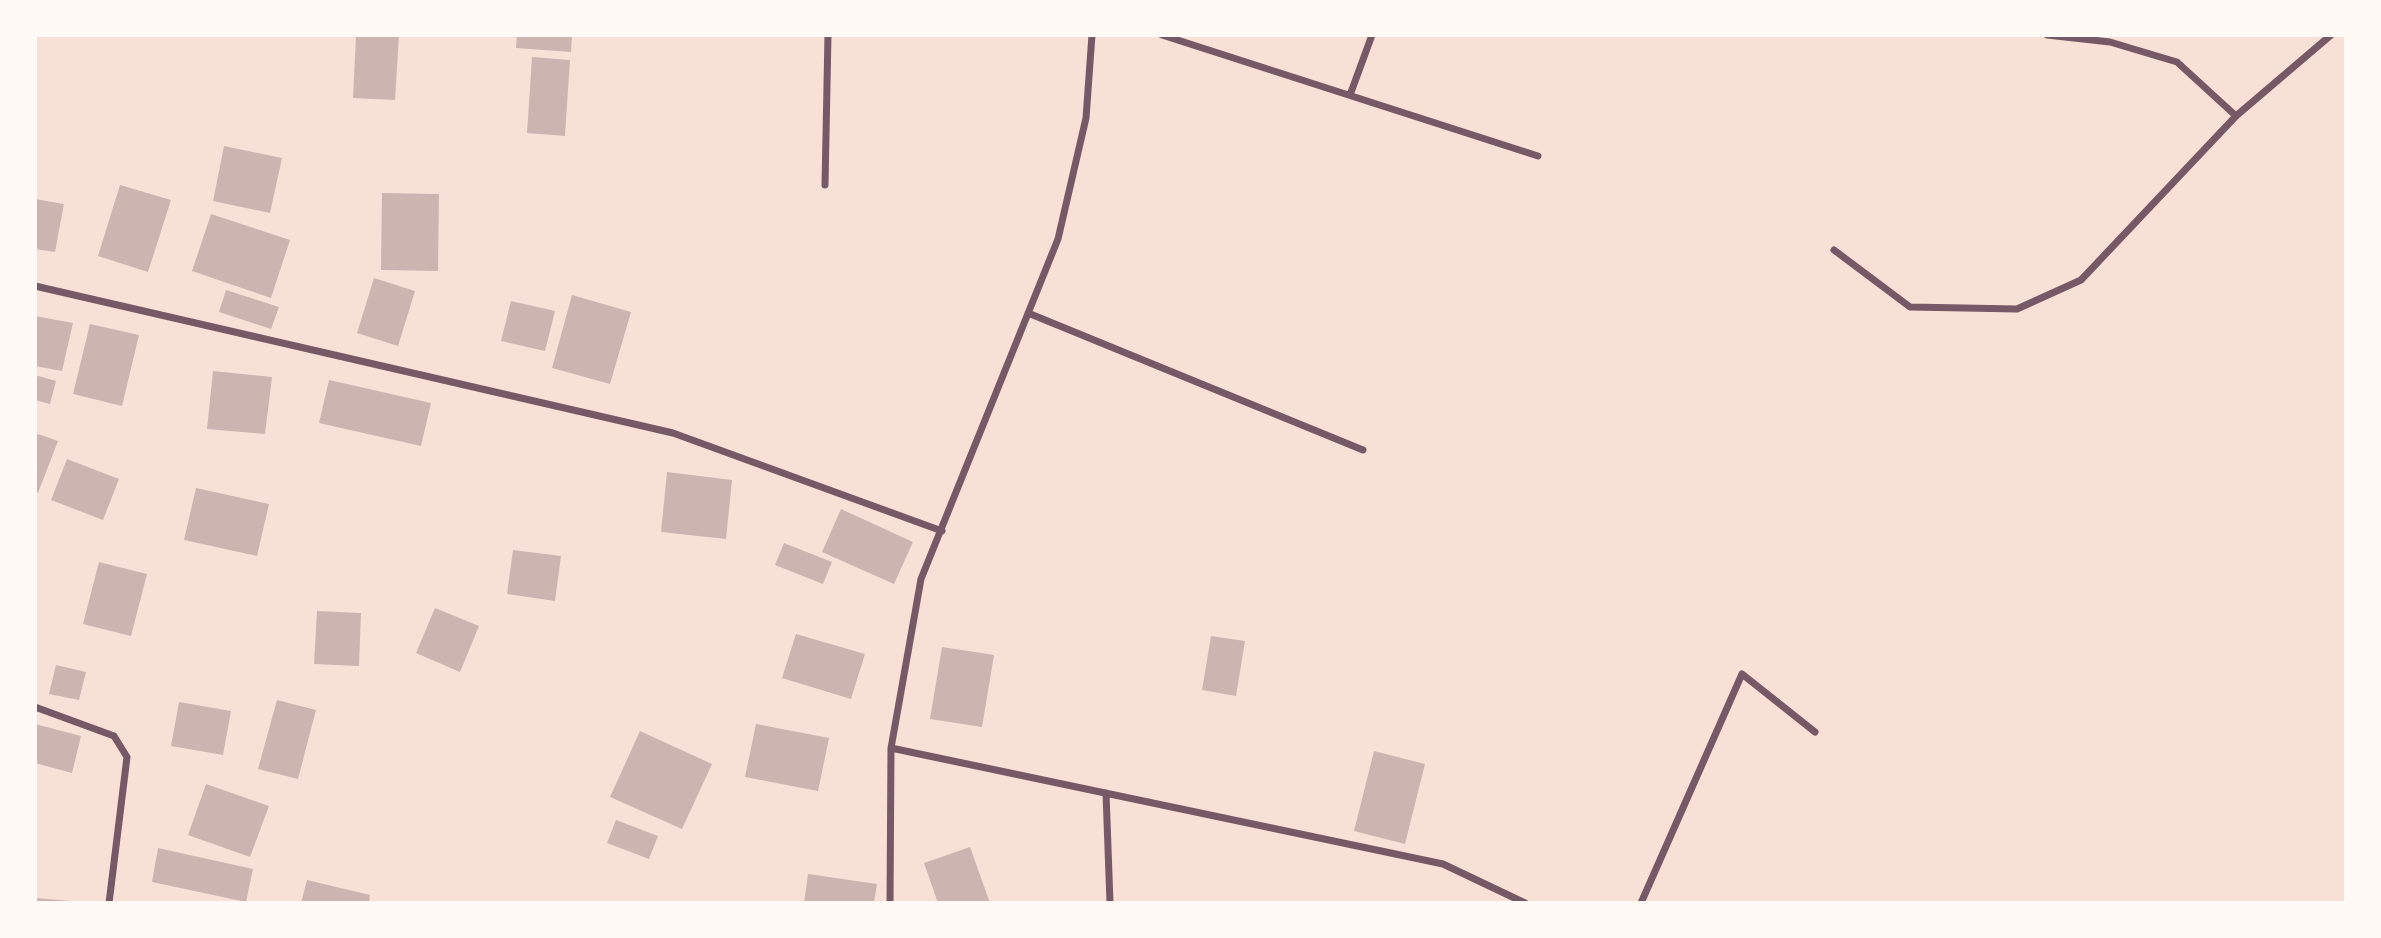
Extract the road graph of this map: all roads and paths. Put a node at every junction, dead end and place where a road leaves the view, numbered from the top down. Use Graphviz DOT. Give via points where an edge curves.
graph roads {
  1 [pos="828,35"];
  2 [pos="1092,35"];
  3 [pos="1162,35"];
  4 [pos="1371,35"];
  5 [pos="2047,35"];
  6 [pos="2330,35"];
  7 [pos="1350,95"];
  8 [pos="2236,116"];
  9 [pos="1538,156"];
  10 [pos="825,185"];
  11 [pos="1834,250"];
  12 [pos="35,286"];
  13 [pos="1028,313"];
  14 [pos="1363,450"];
  15 [pos="942,531"];
  16 [pos="35,707"];
  17 [pos="1815,732"];
  18 [pos="891,748"];
  19 [pos="1106,793"];
  20 [pos="108,903"];
  21 [pos="890,903"];
  22 [pos="1110,903"];
  23 [pos="1525,903"];
  24 [pos="1641,903"];
  1 -- 10 [label="street"];
  2 -- 13 [label="street" via="1086,118 1058,239"];
  3 -- 7 [label="street"];
  4 -- 7 [label="street"];
  5 -- 8 [label="street" via="2110,42 2177,62"];
  6 -- 8 [label="street"];
  7 -- 9 [label="street"];
  8 -- 11 [label="street" via="2081,280 2017,309 1910,307"];
  12 -- 15 [label="street" via="673,433"];
  13 -- 14 [label="street"];
  13 -- 15 [label="street"];
  15 -- 18 [label="street" via="921,579"];
  16 -- 20 [label="street" via="114,736 127,757"];
  17 -- 24 [label="street" via="1742,674"];
  18 -- 19 [label="street"];
  18 -- 21 [label="street"];
  19 -- 22 [label="street"];
  19 -- 23 [label="street" via="1443,864"];
}
